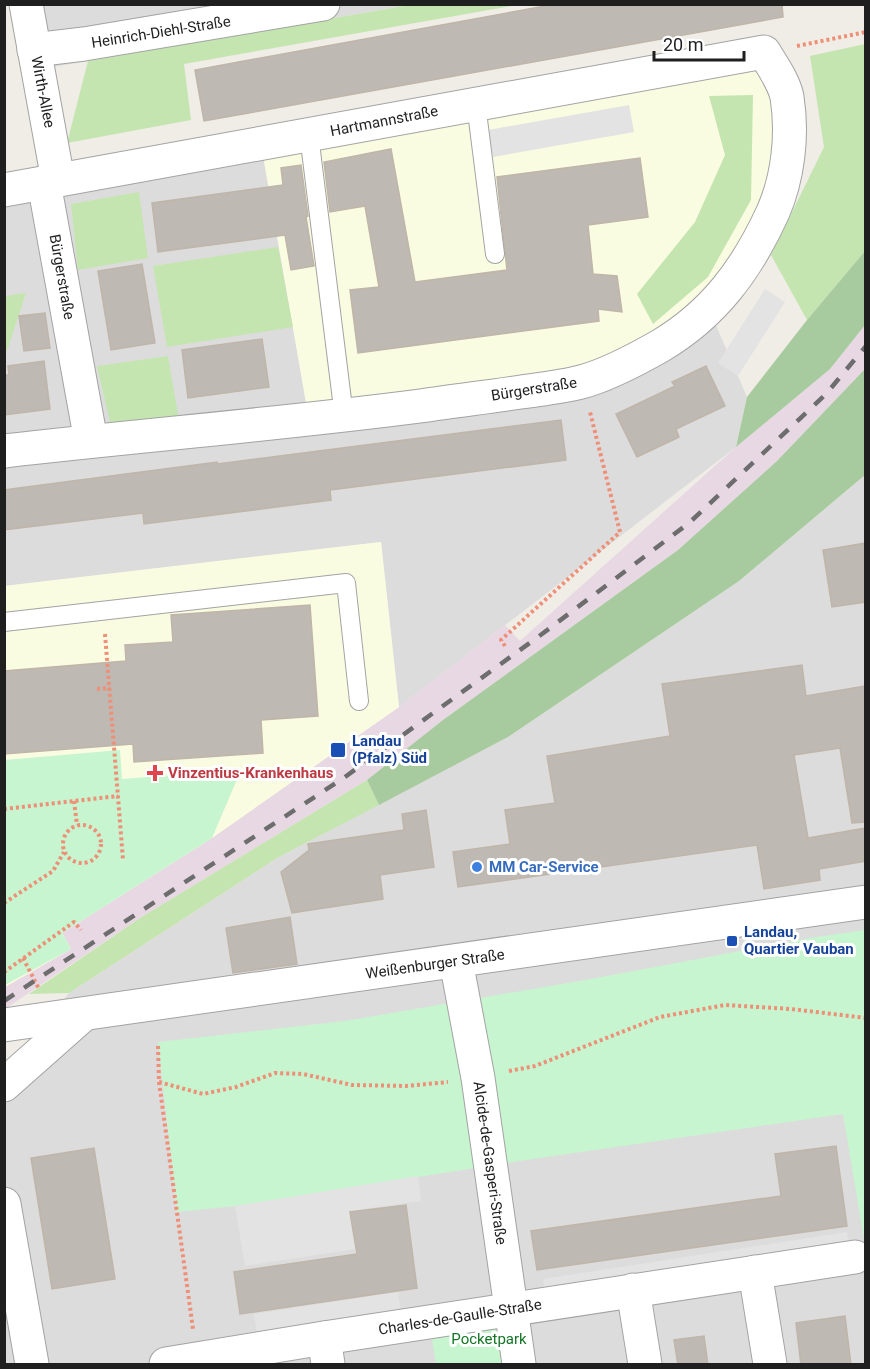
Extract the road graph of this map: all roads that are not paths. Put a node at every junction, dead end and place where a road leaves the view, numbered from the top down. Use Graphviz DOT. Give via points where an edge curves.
graph roads {
  1 [pos="26,4"];
  2 [pos="323,4"];
  3 [pos="217,14"];
  4 [pos="34,50"];
  5 [pos="764,52"];
  6 [pos="476,104"];
  7 [pos="309,135"];
  8 [pos="51,181"];
  9 [pos="4,190"];
  10 [pos="495,254"];
  11 [pos="344,416"];
  12 [pos="91,441"];
  13 [pos="4,452"];
  14 [pos="4,622"];
  15 [pos="359,700"];
  16 [pos="866,902"];
  17 [pos="456,962"];
  18 [pos="82,1015"];
  19 [pos="4,1025"];
  20 [pos="4,1085"];
  21 [pos="4,1204"];
  22 [pos="855,1257"];
  23 [pos="755,1272"];
  24 [pos="633,1290"];
  25 [pos="510,1309"];
  26 [pos="326,1351"];
  27 [pos="182,1362"];
  28 [pos="32,1365"];
  29 [pos="519,1365"];
  30 [pos="645,1365"];
  31 [pos="770,1365"];
  1 -- 4 [label="street, Wirth-Allee"];
  2 -- 3 [label="street, Heinrich-Diehl-Straße"];
  3 -- 4 [label="street, Heinrich-Diehl-Straße"];
  4 -- 8 [label="street, Wirth-Allee"];
  5 -- 6 [label="street, Hartmannstraße"];
  5 -- 11 [label="street, Bürgerstraße" via="787,96 788,154 778,201 746,265 709,309 660,346 582,382"];
  6 -- 7 [label="street, Hartmannstraße"];
  6 -- 10 [label="lane"];
  7 -- 8 [label="street, Hartmannstraße"];
  7 -- 11 [label="lane"];
  8 -- 9 [label="street, Hartmannstraße"];
  8 -- 12 [label="street, Bürgerstraße"];
  11 -- 12 [label="street, Bürgerstraße"];
  12 -- 13 [label="street, Bürgerstraße"];
  14 -- 15 [label="lane" via="346,584"];
  16 -- 17 [label="street, Weißenburger Straße"];
  17 -- 18 [label="street, Weißenburger Straße"];
  17 -- 25 [label="street, Alcide-de-Gasperi-Straße" via="478,1078"];
  18 -- 19 [label="street, Weißenburger Straße"];
  18 -- 20 [label="street"];
  21 -- 28 [label="street"];
  22 -- 23 [label="street, Charles-de-Gaulle-Straße"];
  23 -- 24 [label="street, Charles-de-Gaulle-Straße"];
  23 -- 31 [label="street"];
  24 -- 25 [label="street, Charles-de-Gaulle-Straße"];
  24 -- 30 [label="street"];
  25 -- 26 [label="street, Charles-de-Gaulle-Straße"];
  25 -- 29 [label="street, Alcide-de-Gasperi-Straße"];
  26 -- 27 [label="street, Charles-de-Gaulle-Straße"];
}
